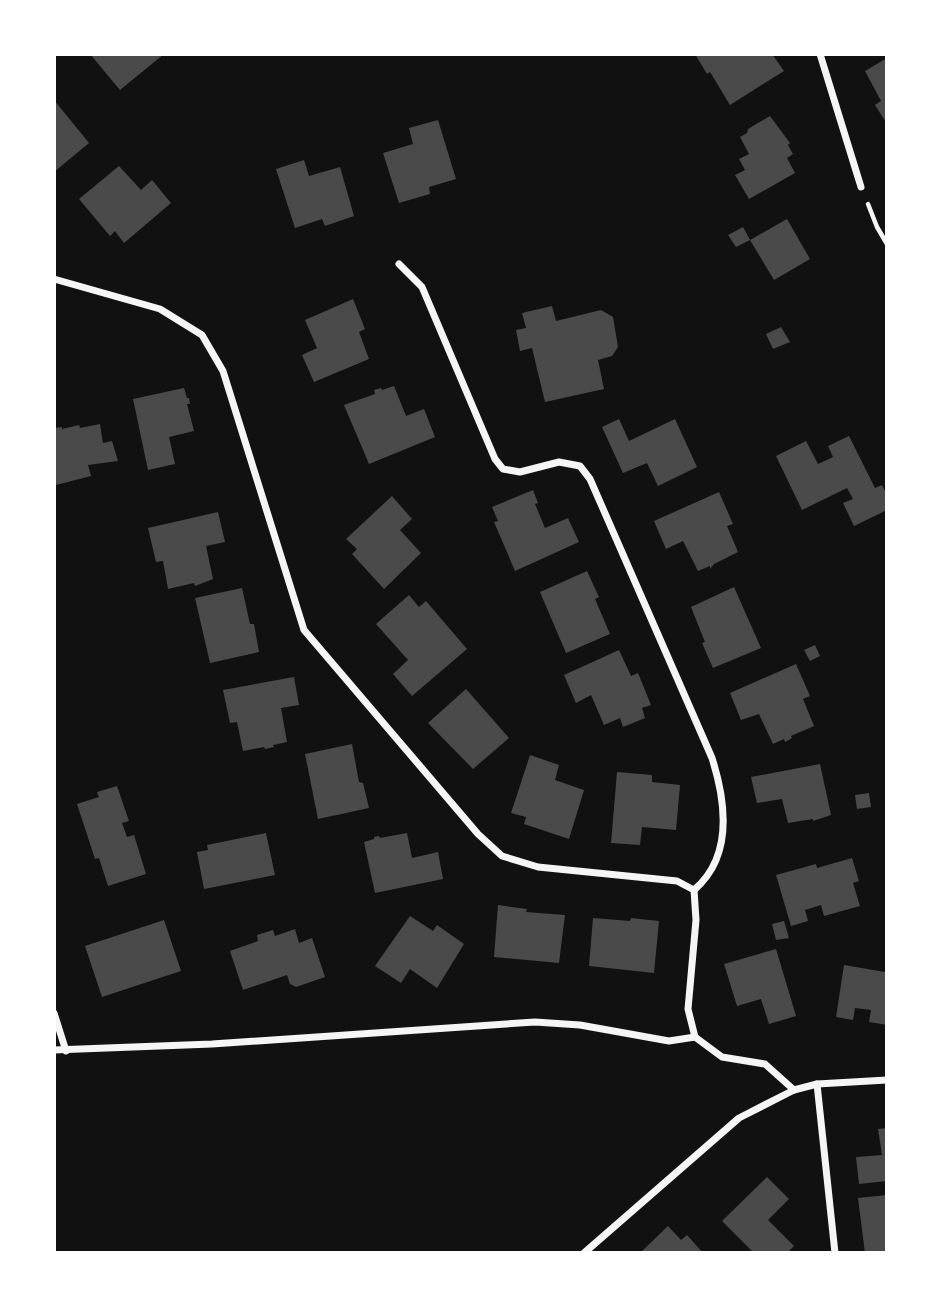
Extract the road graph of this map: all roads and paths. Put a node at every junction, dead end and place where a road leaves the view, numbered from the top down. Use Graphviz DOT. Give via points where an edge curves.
graph roads {
  1 [pos="820,54"];
  2 [pos="861,187"];
  3 [pos="887,244"];
  4 [pos="399,264"];
  5 [pos="54,279"];
  6 [pos="694,890"];
  7 [pos="54,1013"];
  8 [pos="695,1037"];
  9 [pos="54,1050"];
  10 [pos="66,1051"];
  11 [pos="887,1080"];
  12 [pos="817,1084"];
  13 [pos="794,1090"];
  14 [pos="584,1253"];
  15 [pos="835,1253"];
  1 -- 2 [label="street"];
  2 -- 3 [label="path"];
  4 -- 6 [label="street" via="422,287 503,470 520,472 559,462 580,466 590,479 721,785 721,845 708,879"];
  5 -- 6 [label="street" via="160,309 202,335 223,371 304,630 478,834 502,856 538,867 677,881"];
  6 -- 8 [label="street" via="688,1009"];
  7 -- 10 [label="street"];
  8 -- 10 [label="street" via="669,1041 535,1022"];
  8 -- 13 [label="street" via="722,1057 765,1064"];
  9 -- 10 [label="street"];
  11 -- 12 [label="street"];
  12 -- 13 [label="street"];
  12 -- 15 [label="street"];
  13 -- 14 [label="street" via="739,1118"];
}
